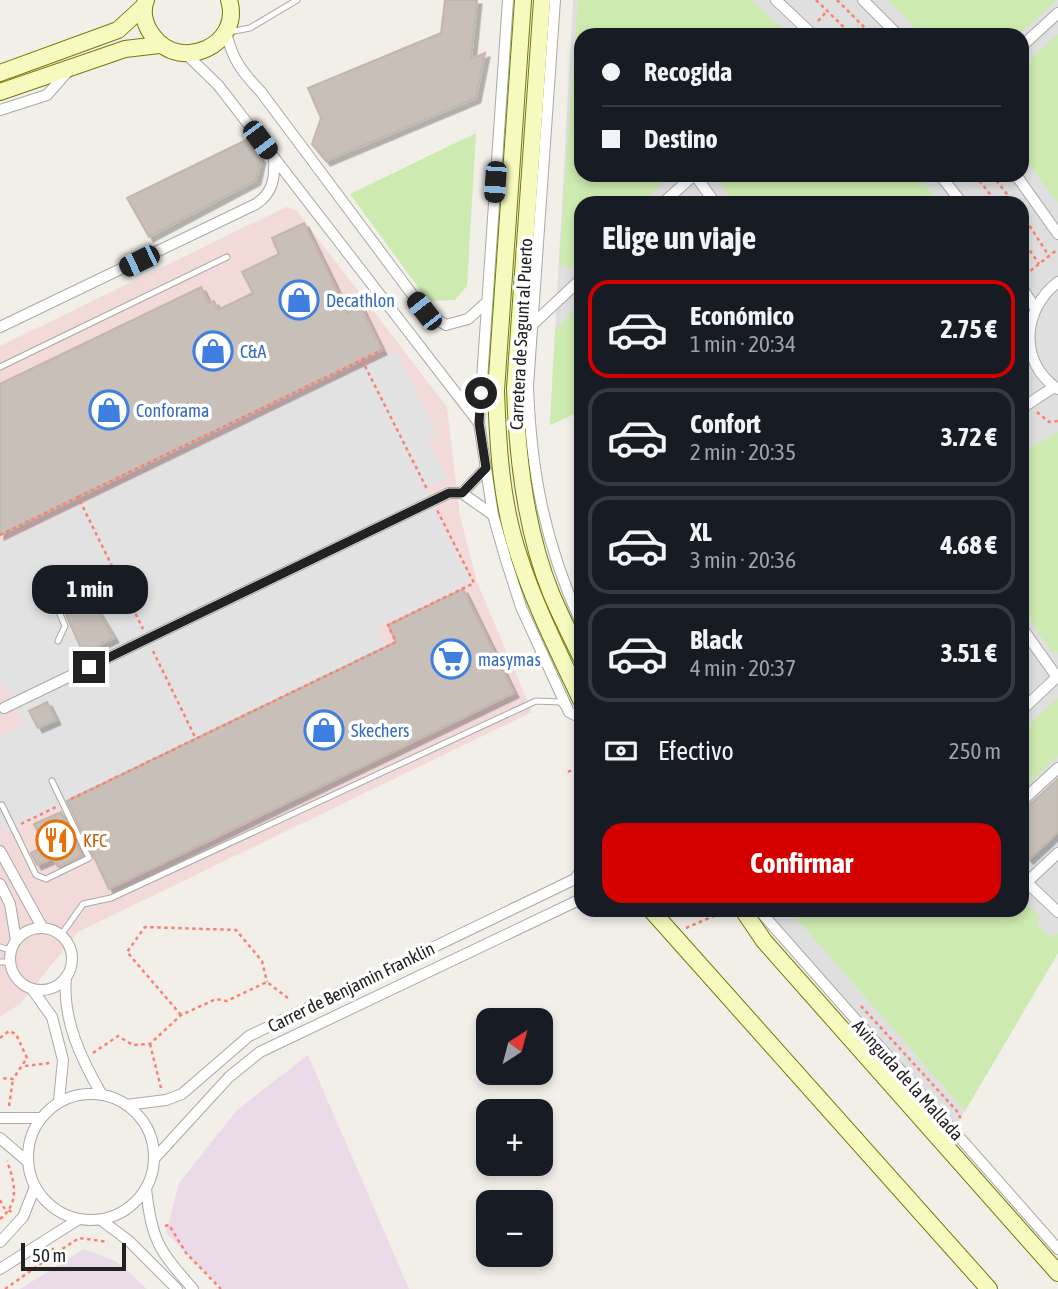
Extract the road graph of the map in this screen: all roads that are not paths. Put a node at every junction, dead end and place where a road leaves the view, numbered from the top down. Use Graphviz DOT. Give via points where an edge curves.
graph roads {
  1 [pos="297,0"];
  2 [pos="508,0"];
  3 [pos="523,0"];
  4 [pos="542,0"];
  5 [pos="555,0"];
  6 [pos="776,0"];
  7 [pos="863,0"];
  8 [pos="145,3"];
  9 [pos="234,3"];
  10 [pos="1058,13"];
  11 [pos="806,28"];
  12 [pos="891,28"];
  13 [pos="226,32"];
  14 [pos="1029,40"];
  15 [pos="159,45"];
  16 [pos="187,55"];
  17 [pos="71,69"];
  18 [pos="0,73"];
  19 [pos="0,92"];
  20 [pos="0,110"];
  21 [pos="274,158"];
  22 [pos="686,182"];
  23 [pos="946,182"];
  24 [pos="1021,182"];
  25 [pos="671,196"];
  26 [pos="956,196"];
  27 [pos="1058,233"];
  28 [pos="227,257"];
  29 [pos="1058,282"];
  30 [pos="574,286"];
  31 [pos="1029,299"];
  32 [pos="486,302"];
  33 [pos="1035,308"];
  34 [pos="533,324"];
  35 [pos="1029,325"];
  36 [pos="0,327"];
  37 [pos="1029,347"];
  38 [pos="0,367"];
  39 [pos="1056,388"];
  40 [pos="1029,404"];
  41 [pos="479,423"];
  42 [pos="486,468"];
  43 [pos="462,493"];
  44 [pos="493,515"];
  45 [pos="110,604"];
  46 [pos="574,605"];
  47 [pos="1029,638"];
  48 [pos="58,641"];
  49 [pos="574,642"];
  50 [pos="1058,677"];
  51 [pos="574,703"];
  52 [pos="574,704"];
  53 [pos="1029,704"];
  54 [pos="574,706"];
  55 [pos="1,710"];
  56 [pos="1058,768"];
  57 [pos="52,781"];
  58 [pos="1029,795"];
  59 [pos="2,805"];
  60 [pos="0,851"];
  61 [pos="1058,853"];
  62 [pos="1029,876"];
  63 [pos="574,879"];
  64 [pos="0,884"];
  65 [pos="1029,885"];
  66 [pos="574,902"];
  67 [pos="1058,912"];
  68 [pos="658,917"];
  69 [pos="748,917"];
  70 [pos="765,917"];
  71 [pos="42,928"];
  72 [pos="61,935"];
  73 [pos="766,944"];
  74 [pos="9,946"];
  75 [pos="792,950"];
  76 [pos="5,962"];
  77 [pos="66,977"];
  78 [pos="33,989"];
  79 [pos="102,1095"];
  80 [pos="59,1101"];
  81 [pos="126,1105"];
  82 [pos="0,1118"];
  83 [pos="40,1118"];
  84 [pos="0,1138"];
  85 [pos="154,1159"];
  86 [pos="27,1162"];
  87 [pos="35,1187"];
  88 [pos="146,1189"];
  89 [pos="79,1219"];
  90 [pos="101,1220"];
  91 [pos="0,1242"];
  92 [pos="1058,1249"];
  93 [pos="0,1269"];
  94 [pos="1058,1272"];
  95 [pos="177,1289"];
  96 [pos="193,1289"];
  97 [pos="989,1289"];
  1 -- 13 [label="lane" via="250,28"];
  2 -- 32 [label="street"];
  3 -- 51 [label="street, Carretera de Sagunt al Puerto" via="496,391 498,442 518,554"];
  4 -- 49 [label="street, Carretera de Sagunt al Puerto" via="515,388 516,440 523,491 551,592"];
  5 -- 34 [label="street"];
  6 -- 11 [label="street"];
  7 -- 12 [label="street"];
  8 -- 15 [label="street" via="146,28"];
  8 -- 18 [label="street" via="118,30"];
  9 -- 13 [label="street"];
  10 -- 14 [label="street"];
  13 -- 16 [label="street" via="209,50"];
  13 -- 32 [label="street" via="239,69 426,313 446,325 468,319"];
  15 -- 16 [label="street"];
  15 -- 17 [label="street" via="125,49"];
  16 -- 21 [label="street" via="218,85"];
  17 -- 19 [label="street"];
  17 -- 20 [label="street" via="47,95"];
  21 -- 36 [label="street" via="275,176 267,197 256,204"];
  21 -- 41 [label="street"];
  22 -- 25 [label="street"];
  23 -- 26 [label="street"];
  24 -- 27 [label="street"];
  28 -- 38 [label="lane"];
  29 -- 33 [label="street"];
  30 -- 34 [label="street"];
  31 -- 33 [label="street"];
  32 -- 41 [label="street"];
  33 -- 35 [label="street"];
  34 -- 46 [label="street" via="528,386 536,488 550,544"];
  37 -- 39 [label="street" via="1035,363"];
  39 -- 40 [label="street"];
  41 -- 42 [label="street"];
  42 -- 43 [label="street"];
  42 -- 44 [label="street"];
  43 -- 44 [label="street"];
  43 -- 55 [label="street" via="449,493"];
  44 -- 52 [label="street" via="521,607"];
  45 -- 48 [label="lane" via="102,608 93,591 57,607 65,626"];
  47 -- 50 [label="street"];
  50 -- 53 [label="street"];
  54 -- 72 [label="lane" via="536,701 111,898 83,904"];
  56 -- 58 [label="street"];
  57 -- 59 [label="lane" via="89,858 57,874 46,879 36,875"];
  60 -- 71 [label="street"];
  61 -- 62 [label="street"];
  63 -- 81 [label="street, Carrer de Benjamin Franklin" via="249,1036 182,1094"];
  64 -- 74 [label="street" via="10,904"];
  65 -- 67 [label="street"];
  66 -- 85 [label="street, Carrer de Benjamin Franklin" via="260,1052 229,1077"];
  68 -- 97 [label="street"];
  69 -- 73 [label="street"];
  70 -- 75 [label="street, Avinguda de la Mallada"];
  71 -- 72 [label="street"];
  71 -- 74 [label="street" via="23,933"];
  72 -- 77 [label="street" via="72,955"];
  73 -- 75 [label="street"];
  73 -- 94 [label="street"];
  74 -- 76 [label="street"];
  75 -- 92 [label="street, Avinguda de la Mallada"];
  76 -- 78 [label="street" via="21,984"];
  77 -- 78 [label="street" via="57,986"];
  77 -- 79 [label="street" via="65,993 79,1056"];
  78 -- 80 [label="street" via="52,1017 63,1060"];
  79 -- 80 [label="street" via="81,1094"];
  79 -- 81 [label="street"];
  80 -- 83 [label="street"];
  81 -- 85 [label="street" via="147,1128"];
  82 -- 83 [label="street"];
  83 -- 86 [label="street" via="30,1139"];
  84 -- 86 [label="street"];
  85 -- 88 [label="street"];
  86 -- 87 [label="street"];
  87 -- 89 [label="street" via="53,1208"];
  87 -- 91 [label="street" via="23,1217"];
  88 -- 90 [label="street" via="127,1209"];
  88 -- 96 [label="street" via="150,1230"];
  89 -- 90 [label="street"];
  89 -- 93 [label="street"];
  90 -- 95 [label="street"];
}
